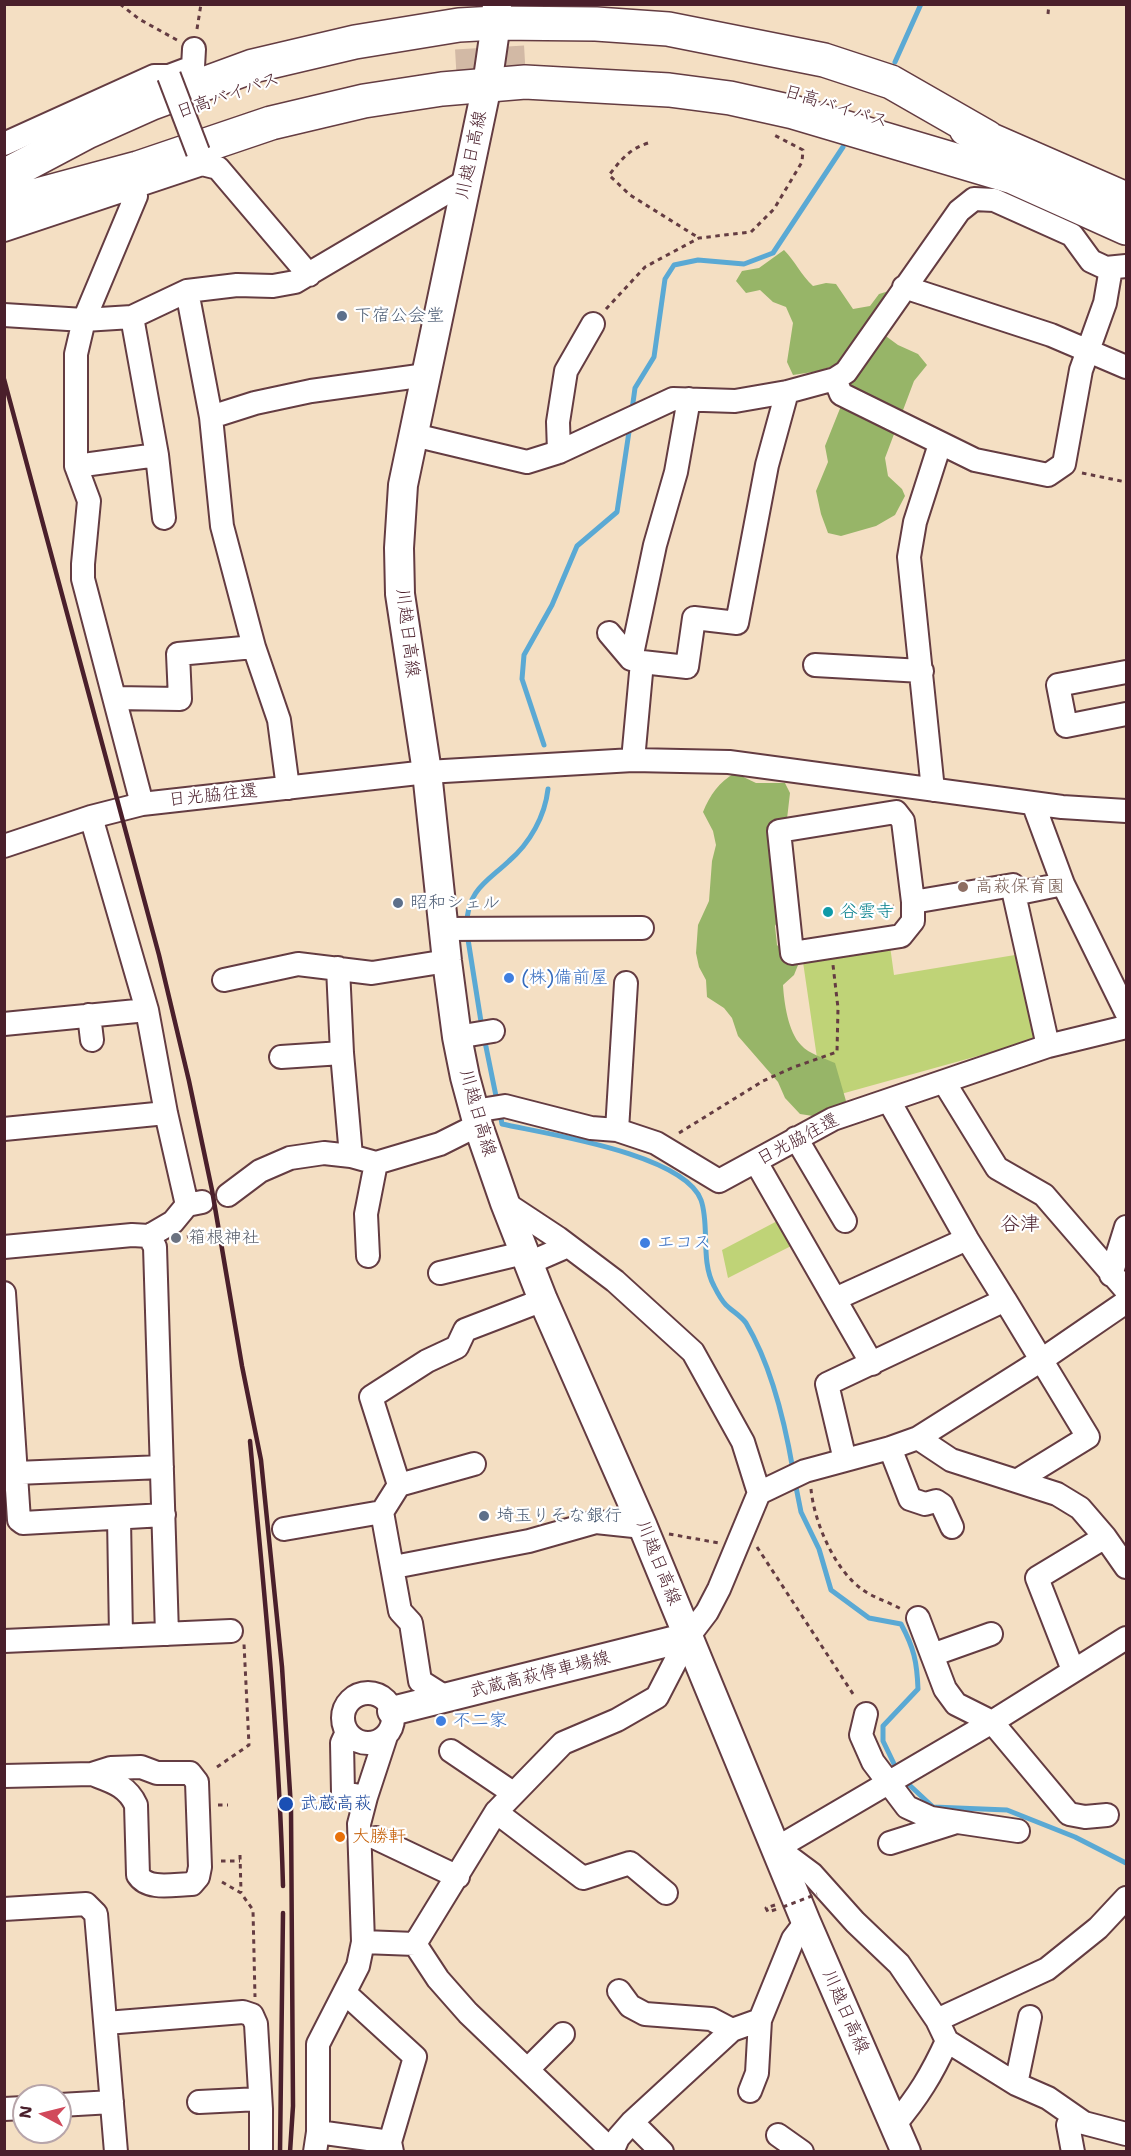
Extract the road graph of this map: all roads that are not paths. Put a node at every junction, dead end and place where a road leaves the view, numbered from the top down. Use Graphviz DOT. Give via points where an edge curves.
graph roads {
  1 [pos="496,14"];
  2 [pos="598,14"];
  3 [pos="194,49"];
  4 [pos="527,51"];
  5 [pos="169,76"];
  6 [pos="487,85"];
  7 [pos="864,102"];
  8 [pos="4,144"];
  9 [pos="200,158"];
  10 [pos="4,177"];
  11 [pos="466,181"];
  12 [pos="136,196"];
  13 [pos="1126,199"];
  14 [pos="4,203"];
  15 [pos="1126,228"];
  16 [pos="4,230"];
  17 [pos="1119,267"];
  18 [pos="309,275"];
  19 [pos="904,288"];
  20 [pos="187,291"];
  21 [pos="4,315"];
  22 [pos="132,317"];
  23 [pos="84,320"];
  24 [pos="593,324"];
  25 [pos="1087,351"];
  26 [pos="1126,367"];
  27 [pos="426,375"];
  28 [pos="835,379"];
  29 [pos="787,392"];
  30 [pos="681,399"];
  31 [pos="211,417"];
  32 [pos="414,435"];
  33 [pos="940,444"];
  34 [pos="559,452"];
  35 [pos="157,455"];
  36 [pos="76,466"];
  37 [pos="164,518"];
  38 [pos="609,633"];
  39 [pos="254,647"];
  40 [pos="637,660"];
  41 [pos="815,665"];
  42 [pos="922,671"];
  43 [pos="1126,672"];
  44 [pos="115,698"];
  45 [pos="1126,714"];
  46 [pos="633,760"];
  47 [pos="427,772"];
  48 [pos="288,788"];
  49 [pos="933,790"];
  50 [pos="1033,803"];
  51 [pos="142,804"];
  52 [pos="1126,811"];
  53 [pos="91,816"];
  54 [pos="4,846"];
  55 [pos="1064,884"];
  56 [pos="1014,894"];
  57 [pos="913,902"];
  58 [pos="642,928"];
  59 [pos="449,929"];
  60 [pos="447,961"];
  61 [pos="338,968"];
  62 [pos="224,980"];
  63 [pos="626,983"];
  64 [pos="147,1010"];
  65 [pos="1126,1012"];
  66 [pos="89,1015"];
  67 [pos="4,1024"];
  68 [pos="1126,1027"];
  69 [pos="493,1031"];
  70 [pos="464,1036"];
  71 [pos="92,1040"];
  72 [pos="1048,1046"];
  73 [pos="342,1053"];
  74 [pos="282,1057"];
  75 [pos="944,1082"];
  76 [pos="889,1101"];
  77 [pos="166,1113"];
  78 [pos="487,1113"];
  79 [pos="4,1129"];
  80 [pos="617,1130"];
  81 [pos="796,1138"];
  82 [pos="351,1156"];
  83 [pos="756,1162"];
  84 [pos="376,1163"];
  85 [pos="228,1195"];
  86 [pos="505,1203"];
  87 [pos="845,1221"];
  88 [pos="1126,1227"];
  89 [pos="148,1236"];
  90 [pos="967,1239"];
  91 [pos="568,1246"];
  92 [pos="4,1247"];
  93 [pos="368,1256"];
  94 [pos="526,1257"];
  95 [pos="440,1273"];
  96 [pos="1119,1283"];
  97 [pos="4,1293"];
  98 [pos="835,1299"];
  99 [pos="543,1300"];
  100 [pos="1005,1300"];
  101 [pos="1126,1302"];
  102 [pos="1040,1361"];
  103 [pos="872,1364"];
  104 [pos="918,1438"];
  105 [pos="9,1446"];
  106 [pos="890,1448"];
  107 [pos="845,1460"];
  108 [pos="474,1464"];
  109 [pos="162,1467"];
  110 [pos="16,1473"];
  111 [pos="1018,1480"];
  112 [pos="399,1485"];
  113 [pos="759,1493"];
  114 [pos="382,1512"];
  115 [pos="164,1515"];
  116 [pos="118,1518"];
  117 [pos="952,1527"];
  118 [pos="651,1529"];
  119 [pos="284,1530"];
  120 [pos="1106,1537"];
  121 [pos="394,1567"];
  122 [pos="1126,1567"];
  123 [pos="918,1618"];
  124 [pos="231,1631"];
  125 [pos="167,1634"];
  126 [pos="991,1634"];
  127 [pos="121,1636"];
  128 [pos="688,1637"];
  129 [pos="1126,1638"];
  130 [pos="4,1641"];
  131 [pos="932,1655"];
  132 [pos="1073,1670"];
  133 [pos="441,1700"];
  134 [pos="866,1714"];
  135 [pos="992,1722"];
  136 [pos="389,1723"];
  137 [pos="347,1732"];
  138 [pos="452,1751"];
  139 [pos="92,1773"];
  140 [pos="157,1773"];
  141 [pos="4,1776"];
  142 [pos="889,1783"];
  143 [pos="513,1793"];
  144 [pos="366,1797"];
  145 [pos="133,1798"];
  146 [pos="496,1812"];
  147 [pos="1107,1815"];
  148 [pos="954,1823"];
  149 [pos="1018,1831"];
  150 [pos="376,1838"];
  151 [pos="890,1843"];
  152 [pos="777,1848"];
  153 [pos="458,1877"];
  154 [pos="666,1893"];
  155 [pos="1126,1898"];
  156 [pos="4,1909"];
  157 [pos="794,1914"];
  158 [pos="363,1942"];
  159 [pos="415,1944"];
  160 [pos="619,1991"];
  161 [pos="345,1993"];
  162 [pos="1030,2017"];
  163 [pos="760,2020"];
  164 [pos="937,2020"];
  165 [pos="106,2024"];
  166 [pos="732,2030"];
  167 [pos="564,2034"];
  168 [pos="946,2041"];
  169 [pos="528,2069"];
  170 [pos="1016,2084"];
  171 [pos="750,2091"];
  172 [pos="260,2099"];
  173 [pos="112,2102"];
  174 [pos="199,2102"];
  175 [pos="72,2104"];
  176 [pos="1072,2116"];
  177 [pos="632,2122"];
  178 [pos="1126,2134"];
  179 [pos="778,2135"];
  180 [pos="316,2142"];
  181 [pos="898,2142"];
  182 [pos="391,2146"];
  183 [pos="116,2151"];
  184 [pos="261,2151"];
  185 [pos="612,2151"];
  186 [pos="662,2151"];
  187 [pos="802,2151"];
  188 [pos="1072,2151"];
  1 -- 2 [label="highway"];
  1 -- 6 [label="main road, 川越日高線"];
  1 -- 10 [label="highway" via="459,25 355,42 253,66 152,103 87,132"];
  2 -- 7 [label="highway" via="803,55"];
  3 -- 5 [label="street" via="193,67"];
  4 -- 7 [label="highway, 日高バイパス" via="581,41 662,46 808,73"];
  5 -- 8 [label="street" via="154,76"];
  5 -- 9 [label="street, bridge"];
  6 -- 7 [label="highway" via="536,82 669,90 793,112"];
  6 -- 11 [label="main road, 川越日高線"];
  6 -- 14 [label="highway" via="364,101 271,123 138,168"];
  7 -- 13 [label="highway, 日高バイパス" via="987,137"];
  7 -- 15 [label="highway, 日高バイパス" via="912,131"];
  9 -- 16 [label="street"];
  9 -- 18 [label="street" via="218,168"];
  10 -- 14 [label="highway, 日高バイパス" via="259,83 367,57 458,55 273,101"];
  11 -- 18 [label="street"];
  11 -- 27 [label="main road, 川越日高線"];
  12 -- 23 [label="street"];
  17 -- 19 [label="street" via="1106,268 1091,261 1072,235 993,200 974,199 959,211"];
  17 -- 25 [label="street"];
  18 -- 20 [label="street" via="273,286 237,285"];
  19 -- 25 [label="street" via="1051,335"];
  19 -- 28 [label="street" via="846,372"];
  20 -- 22 [label="street"];
  20 -- 31 [label="street"];
  21 -- 23 [label="street"];
  22 -- 23 [label="street"];
  22 -- 35 [label="street"];
  23 -- 36 [label="street" via="76,354"];
  24 -- 34 [label="street" via="566,371 558,422"];
  25 -- 26 [label="street"];
  25 -- 33 [label="street" via="1064,464 1048,475 975,460"];
  27 -- 31 [label="street" via="310,392"];
  27 -- 32 [label="main road, 川越日高線"];
  28 -- 29 [label="street"];
  28 -- 33 [label="street" via="841,393"];
  29 -- 30 [label="street" via="735,401"];
  29 -- 40 [label="street" via="767,465 737,623 694,618 687,667"];
  30 -- 34 [label="street"];
  30 -- 40 [label="street" via="676,472 655,545"];
  31 -- 39 [label="street" via="222,526"];
  32 -- 34 [label="street" via="526,462"];
  32 -- 47 [label="main road, 川越日高線" via="403,485 400,594"];
  33 -- 42 [label="street" via="915,522 909,557"];
  35 -- 36 [label="street"];
  35 -- 37 [label="street"];
  36 -- 44 [label="street" via="89,501 83,579"];
  38 -- 40 [label="street"];
  39 -- 44 [label="street" via="178,654 180,699"];
  39 -- 48 [label="street" via="279,720"];
  40 -- 46 [label="street"];
  41 -- 42 [label="street"];
  42 -- 49 [label="street"];
  43 -- 45 [label="street" via="1058,685 1066,726"];
  44 -- 51 [label="street"];
  46 -- 47 [label="street, 日光脇往還"];
  46 -- 49 [label="street, 日光脇往還" via="729,762"];
  47 -- 48 [label="street, 日光脇往還"];
  47 -- 59 [label="main road, 川越日高線"];
  48 -- 51 [label="street, 日光脇往還"];
  49 -- 50 [label="street, 日光脇往還"];
  50 -- 52 [label="street, 日光脇往還"];
  50 -- 55 [label="street"];
  51 -- 53 [label="street, 日光脇往還"];
  53 -- 54 [label="street, 日光脇往還"];
  53 -- 64 [label="street"];
  55 -- 56 [label="street"];
  55 -- 65 [label="street"];
  56 -- 57 [label="street" via="1013,885"];
  56 -- 72 [label="street"];
  57 -- 57 [label="street" via="913,921 901,936 792,953 779,831 896,813 903,821"];
  58 -- 59 [label="street"];
  59 -- 60 [label="main road, 川越日高線"];
  60 -- 61 [label="street" via="372,973"];
  60 -- 70 [label="main road, 川越日高線"];
  61 -- 62 [label="street" via="298,964"];
  61 -- 73 [label="street"];
  63 -- 80 [label="street"];
  64 -- 66 [label="street"];
  64 -- 77 [label="street"];
  66 -- 67 [label="street"];
  66 -- 71 [label="street"];
  68 -- 72 [label="street, 日光脇往還"];
  69 -- 70 [label="street"];
  70 -- 78 [label="main road, 川越日高線" via="465,1077"];
  72 -- 75 [label="street, 日光脇往還"];
  73 -- 74 [label="street"];
  73 -- 82 [label="street"];
  75 -- 76 [label="street, 日光脇往還"];
  75 -- 96 [label="street" via="997,1168 1044,1195"];
  76 -- 81 [label="street, 日光脇往還" via="833,1119"];
  76 -- 90 [label="street"];
  77 -- 79 [label="street"];
  77 -- 89 [label="street" via="194,1204"];
  78 -- 80 [label="street, 日光脇往還"];
  78 -- 84 [label="street" via="440,1144"];
  78 -- 86 [label="main road, 川越日高線"];
  80 -- 83 [label="street, 日光脇往還" via="660,1146 719,1181"];
  81 -- 83 [label="street, 日光脇往還"];
  81 -- 87 [label="street"];
  82 -- 84 [label="street"];
  82 -- 85 [label="street" via="324,1153 290,1158 260,1171"];
  83 -- 98 [label="street"];
  84 -- 93 [label="street" via="366,1214"];
  86 -- 91 [label="street"];
  86 -- 94 [label="main road, 川越日高線"];
  88 -- 96 [label="street"];
  89 -- 92 [label="street"];
  89 -- 109 [label="street" via="155,1247"];
  90 -- 98 [label="street"];
  90 -- 100 [label="street"];
  91 -- 94 [label="street"];
  91 -- 113 [label="street" via="615,1281 693,1352 743,1442"];
  94 -- 95 [label="street" via="515,1255"];
  94 -- 99 [label="main road, 川越日高線"];
  97 -- 105 [label="street"];
  98 -- 103 [label="street"];
  99 -- 112 [label="street" via="465,1330 457,1347 371,1397"];
  99 -- 118 [label="main road, 川越日高線"];
  100 -- 102 [label="street"];
  100 -- 103 [label="street"];
  101 -- 102 [label="street"];
  102 -- 104 [label="street"];
  102 -- 111 [label="street" via="1088,1437"];
  103 -- 107 [label="street" via="828,1384"];
  104 -- 106 [label="street"];
  104 -- 111 [label="street" via="951,1460"];
  105 -- 110 [label="street"];
  106 -- 107 [label="street"];
  106 -- 117 [label="street" via="910,1499 942,1504"];
  107 -- 113 [label="street" via="802,1480"];
  108 -- 112 [label="street"];
  109 -- 110 [label="street"];
  109 -- 115 [label="street"];
  110 -- 116 [label="street" via="19,1520 23,1523"];
  111 -- 120 [label="street" via="1057,1494 1080,1508"];
  112 -- 114 [label="street"];
  113 -- 128 [label="street" via="706,1612"];
  114 -- 119 [label="street"];
  114 -- 121 [label="street"];
  115 -- 116 [label="street"];
  115 -- 125 [label="street"];
  116 -- 127 [label="street"];
  118 -- 121 [label="street" via="596,1522 529,1541"];
  118 -- 128 [label="main road, 川越日高線"];
  120 -- 122 [label="street"];
  120 -- 132 [label="street" via="1037,1578"];
  121 -- 133 [label="street" via="400,1611 411,1623 420,1681 439,1693"];
  123 -- 131 [label="street"];
  124 -- 125 [label="street"];
  125 -- 127 [label="street"];
  126 -- 131 [label="street"];
  127 -- 130 [label="street"];
  128 -- 133 [label="main road, 武蔵高萩停車場線"];
  128 -- 143 [label="street" via="657,1697 564,1743"];
  128 -- 152 [label="main road, 川越日高線"];
  129 -- 132 [label="street"];
  131 -- 135 [label="street" via="945,1689 956,1704"];
  132 -- 135 [label="street"];
  133 -- 136 [label="main road, 武蔵高萩停車場線"];
  134 -- 142 [label="street" via="861,1735 873,1762"];
  135 -- 142 [label="street"];
  135 -- 147 [label="street" via="1069,1814"];
  136 -- 137 [label="street" via="373,1743"];
  136 -- 137 [label="street" via="386,1699 363,1693 345,1708"];
  136 -- 144 [label="street"];
  137 -- 144 [label="street" via="342,1743 343,1793"];
  138 -- 143 [label="street"];
  139 -- 140 [label="street" via="141,1767"];
  139 -- 141 [label="street"];
  139 -- 145 [label="street" via="120,1785"];
  140 -- 145 [label="street"];
  140 -- 145 [label="street" via="190,1773 197,1782 200,1867 192,1884 148,1885 142,1881 138,1875"];
  142 -- 148 [label="street" via="907,1807"];
  142 -- 152 [label="street"];
  143 -- 146 [label="street"];
  144 -- 158 [label="street" via="359,1824"];
  146 -- 153 [label="street"];
  146 -- 154 [label="street" via="583,1878 630,1863"];
  148 -- 149 [label="street"];
  148 -- 151 [label="street"];
  150 -- 153 [label="street"];
  152 -- 157 [label="main road, 川越日高線"];
  152 -- 164 [label="street" via="812,1874 899,1964"];
  153 -- 159 [label="street"];
  155 -- 164 [label="street" via="1098,1928 1047,1969"];
  156 -- 165 [label="street" via="86,1904 96,1914"];
  157 -- 163 [label="street" via="794,1939"];
  157 -- 181 [label="main road, 川越日高線"];
  158 -- 159 [label="street"];
  158 -- 161 [label="street" via="358,1966"];
  159 -- 169 [label="street" via="438,1979 468,2013"];
  160 -- 166 [label="street" via="630,2006 645,2014 711,2019"];
  161 -- 180 [label="street" via="318,2044"];
  161 -- 182 [label="street" via="415,2057"];
  162 -- 170 [label="street"];
  163 -- 166 [label="street"];
  163 -- 171 [label="street" via="757,2073"];
  164 -- 168 [label="street"];
  165 -- 172 [label="street" via="252,2014 256,2024"];
  165 -- 173 [label="street"];
  166 -- 177 [label="street"];
  167 -- 169 [label="street"];
  168 -- 170 [label="street"];
  168 -- 181 [label="street"];
  169 -- 185 [label="street"];
  170 -- 176 [label="street" via="1048,2098"];
  172 -- 174 [label="street"];
  172 -- 184 [label="street"];
  173 -- 175 [label="street"];
  173 -- 183 [label="street"];
  176 -- 178 [label="street"];
  176 -- 188 [label="street" via="1068,2125"];
  177 -- 185 [label="street"];
  177 -- 186 [label="street"];
  179 -- 187 [label="street"];
  180 -- 182 [label="street"];
}
